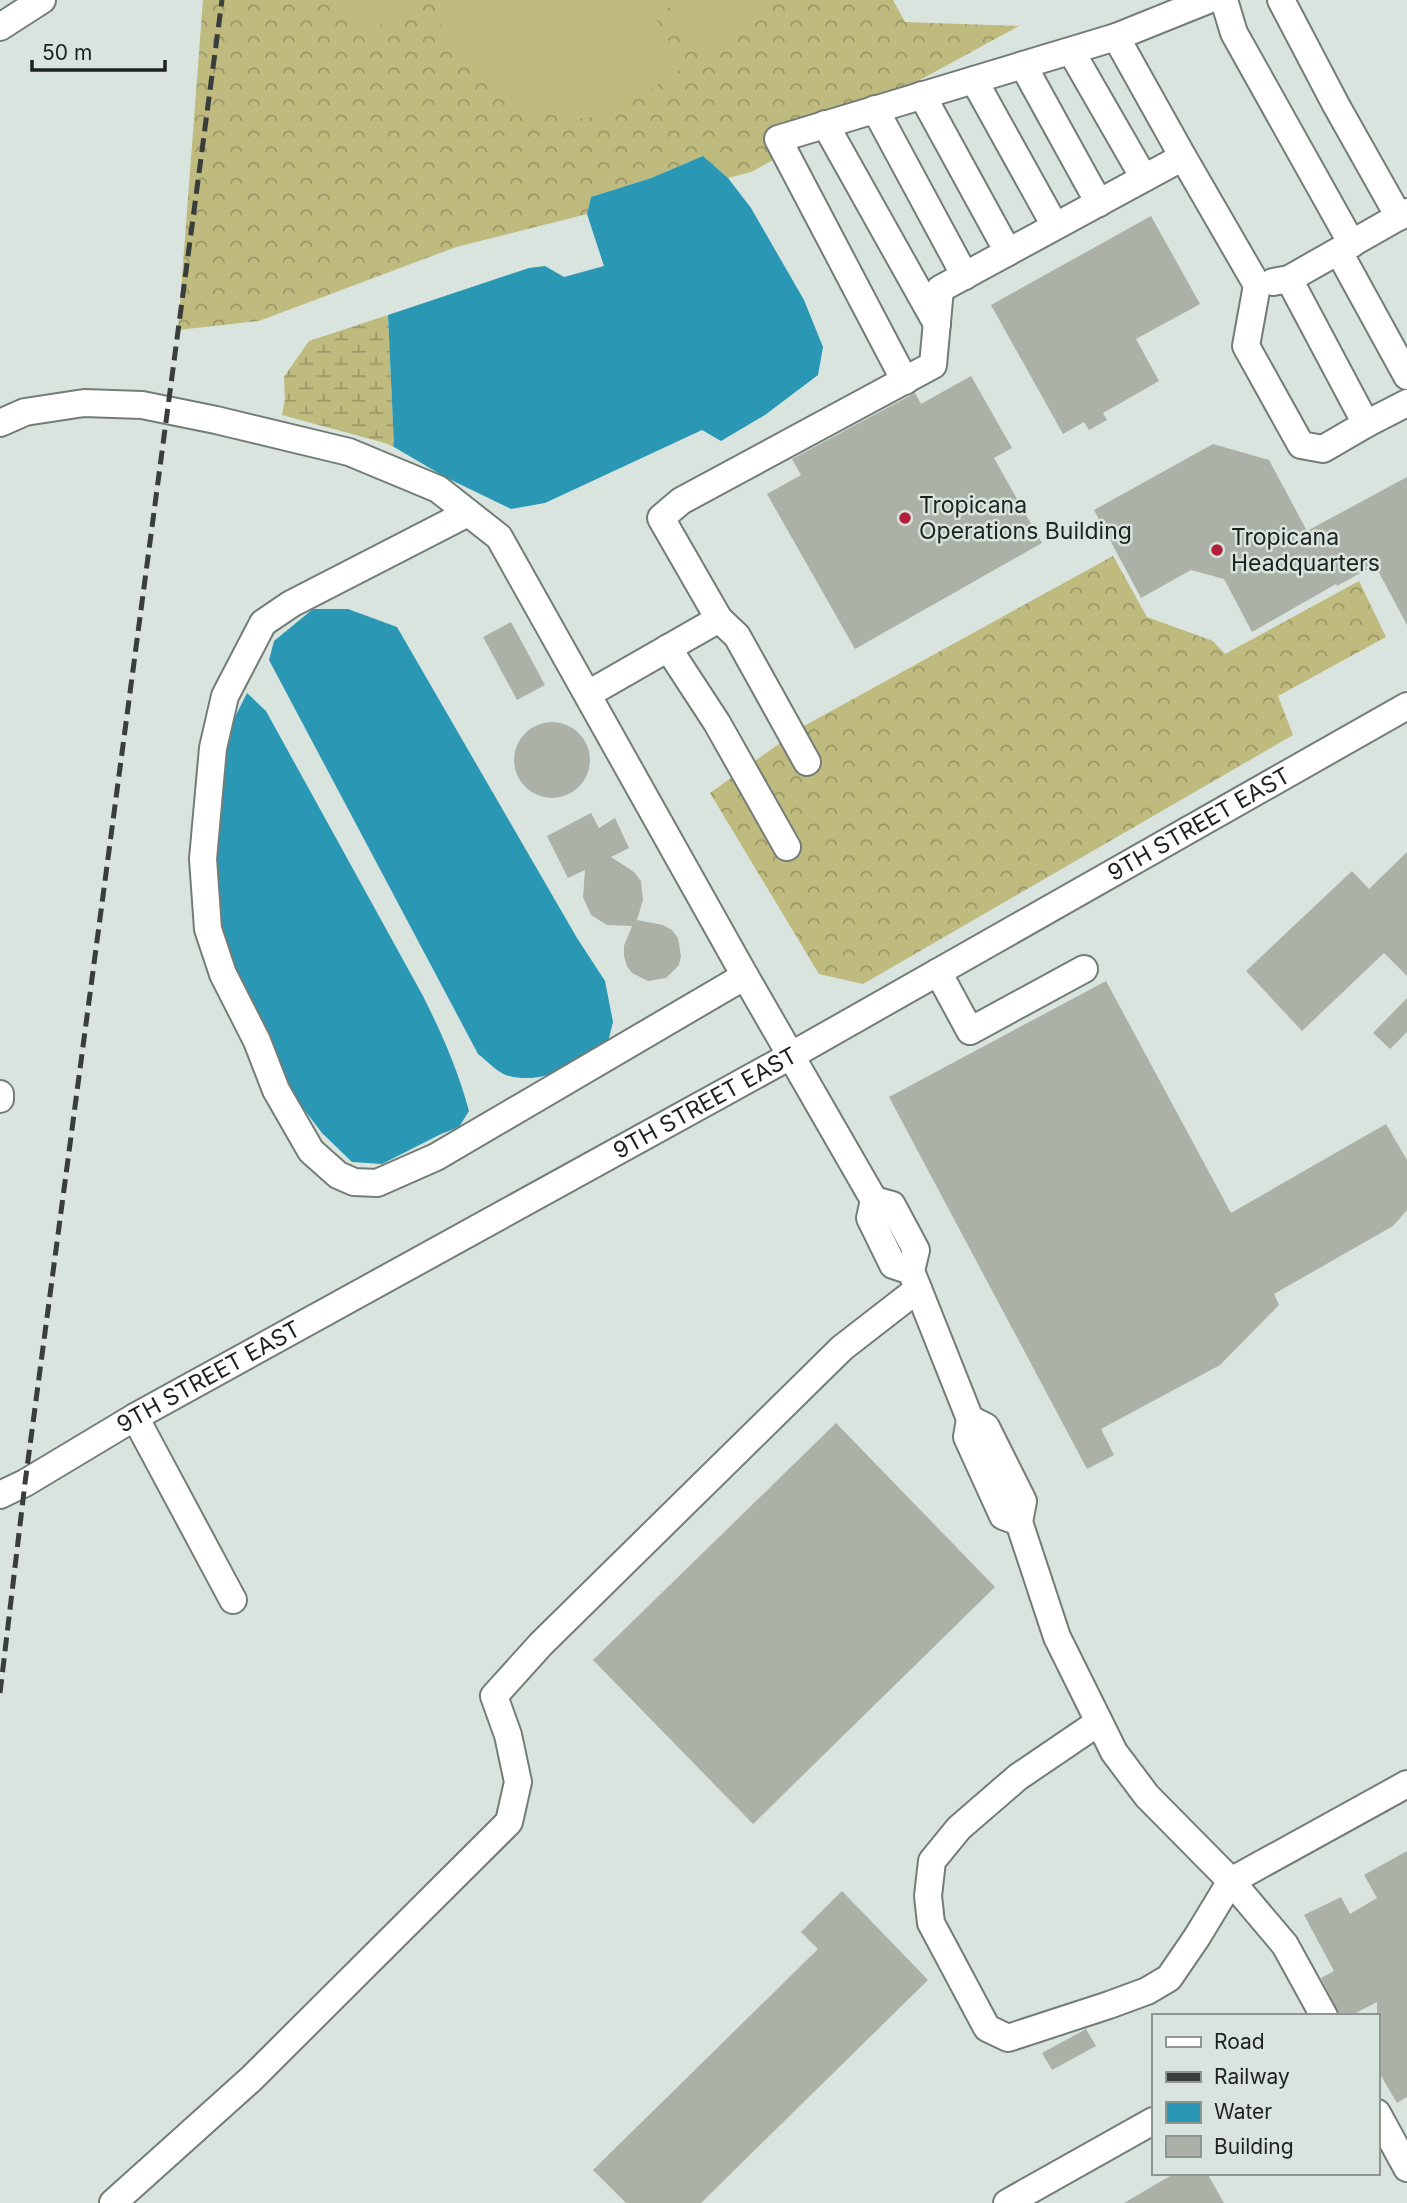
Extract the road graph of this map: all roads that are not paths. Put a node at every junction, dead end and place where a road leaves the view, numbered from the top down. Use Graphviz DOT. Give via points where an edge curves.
graph roads {
  1 [pos="42,0"];
  2 [pos="1208,0"];
  3 [pos="1224,0"];
  4 [pos="1281,0"];
  5 [pos="0,27"];
  6 [pos="1116,37"];
  7 [pos="1072,51"];
  8 [pos="1023,65"];
  9 [pos="974,80"];
  10 [pos="922,95"];
  11 [pos="875,109"];
  12 [pos="825,124"];
  13 [pos="1183,157"];
  14 [pos="1144,178"];
  15 [pos="1099,203"];
  16 [pos="1403,215"];
  17 [pos="1055,226"];
  18 [pos="1345,248"];
  19 [pos="1009,252"];
  20 [pos="965,276"];
  21 [pos="1289,279"];
  22 [pos="1257,285"];
  23 [pos="937,324"];
  24 [pos="1407,376"];
  25 [pos="905,381"];
  26 [pos="1407,403"];
  27 [pos="0,423"];
  28 [pos="1366,424"];
  29 [pos="468,513"];
  30 [pos="719,619"];
  31 [pos="668,648"];
  32 [pos="587,694"];
  33 [pos="1407,706"];
  34 [pos="807,762"];
  35 [pos="787,847"];
  36 [pos="1084,969"];
  37 [pos="938,972"];
  38 [pos="745,976"];
  39 [pos="792,1055"];
  40 [pos="915,1280"];
  41 [pos="135,1417"];
  42 [pos="0,1495"];
  43 [pos="233,1600"];
  44 [pos="1100,1722"];
  45 [pos="1407,1784"];
  46 [pos="1231,1881"];
  47 [pos="1323,2014"];
  48 [pos="1379,2117"];
  49 [pos="1152,2122"];
  50 [pos="1407,2168"];
  51 [pos="113,2203"];
  52 [pos="1007,2203"];
  1 -- 5 [label="street"];
  2 -- 6 [label="street"];
  3 -- 18 [label="street" via="1234,33"];
  4 -- 16 [label="street" via="1336,105"];
  6 -- 7 [label="street"];
  6 -- 13 [label="street"];
  7 -- 8 [label="street"];
  7 -- 14 [label="street"];
  8 -- 9 [label="street"];
  8 -- 15 [label="street"];
  9 -- 10 [label="street"];
  9 -- 17 [label="street"];
  10 -- 11 [label="street"];
  10 -- 19 [label="street"];
  11 -- 12 [label="street"];
  11 -- 20 [label="street"];
  12 -- 23 [label="street"];
  12 -- 25 [label="street" via="778,139"];
  13 -- 14 [label="street"];
  13 -- 22 [label="street"];
  14 -- 15 [label="street"];
  15 -- 17 [label="street"];
  16 -- 18 [label="street"];
  17 -- 19 [label="street"];
  18 -- 21 [label="street"];
  18 -- 24 [label="street"];
  19 -- 20 [label="street"];
  20 -- 23 [label="street" via="940,289"];
  21 -- 22 [label="street"];
  21 -- 28 [label="street"];
  22 -- 28 [label="street" via="1246,346 1301,445 1323,449"];
  23 -- 25 [label="street" via="933,365"];
  25 -- 30 [label="street" via="681,501 661,518"];
  26 -- 28 [label="street"];
  27 -- 29 [label="street" via="25,412 84,403 142,405 349,452 438,489"];
  29 -- 32 [label="street" via="499,537"];
  29 -- 38 [label="street" via="291,604 263,624 225,696 214,748 203,859 208,929 223,974 276,1090 311,1151 338,1175 354,1182 377,1182 436,1157"];
  30 -- 31 [label="street"];
  30 -- 34 [label="street" via="737,636"];
  31 -- 32 [label="street"];
  31 -- 35 [label="street" via="717,723"];
  32 -- 38 [label="street"];
  33 -- 37 [label="street, 9TH STREET EAST"];
  36 -- 37 [label="street" via="970,1031"];
  37 -- 39 [label="street, 9TH STREET EAST"];
  38 -- 39 [label="street"];
  39 -- 40 [label="street" via="874,1200 892,1205 916,1250"];
  39 -- 41 [label="street, 9TH STREET EAST"];
  40 -- 44 [label="street" via="970,1419 986,1427 1023,1501 1019,1522 1057,1637"];
  40 -- 51 [label="street" via="541,1644 494,1696 518,1782 509,1822 251,2079"];
  41 -- 42 [label="street, 9TH STREET EAST"];
  41 -- 43 [label="street"];
  44 -- 46 [label="street" via="1114,1752 1147,1796"];
  44 -- 46 [label="street" via="1018,1777 959,1828 932,1861 931,1923 987,2028 1008,2038 1039,2030 1147,1991 1169,1978"];
  45 -- 46 [label="street"];
  46 -- 47 [label="street" via="1285,1945"];
  48 -- 50 [label="street"];
  49 -- 52 [label="street"];
}
